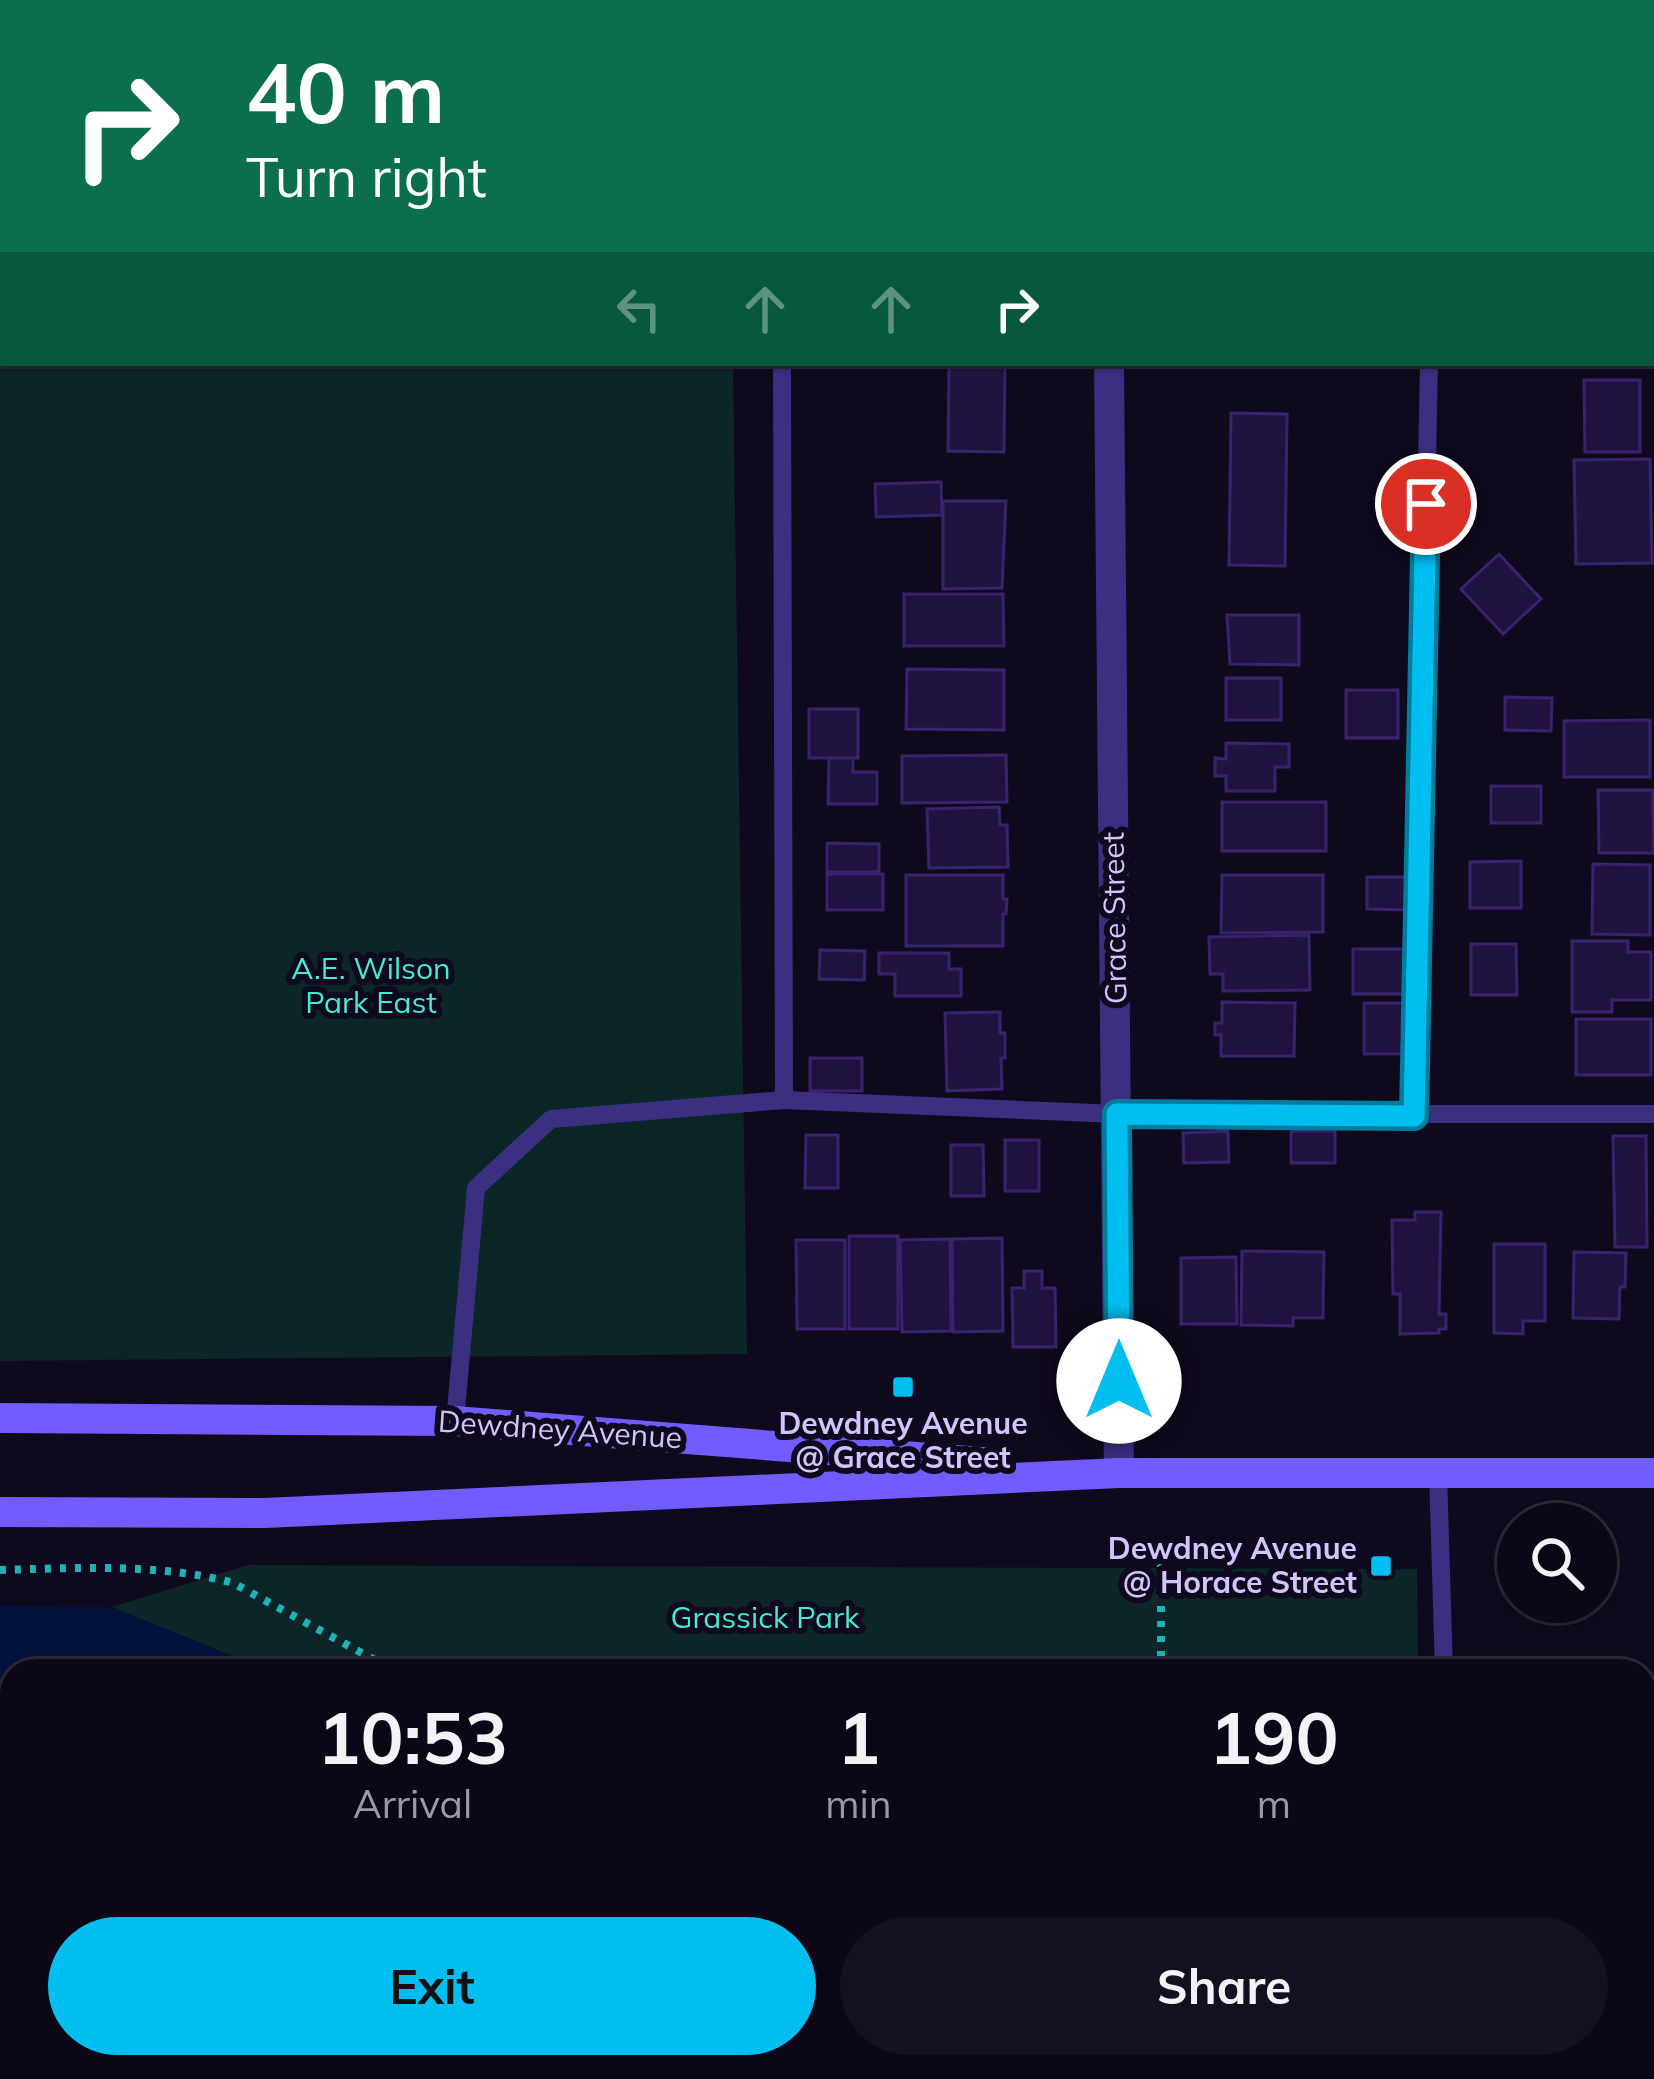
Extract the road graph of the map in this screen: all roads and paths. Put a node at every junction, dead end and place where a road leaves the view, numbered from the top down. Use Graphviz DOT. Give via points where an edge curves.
graph roads {
  1 [pos="782,366"];
  2 [pos="1109,366"];
  3 [pos="1430,366"];
  4 [pos="784,1100"];
  5 [pos="1117,1114"];
  6 [pos="1654,1114"];
  7 [pos="1414,1116"];
  8 [pos="0,1418"];
  9 [pos="455,1421"];
  10 [pos="1654,1473"];
  11 [pos="1119,1474"];
  12 [pos="1438,1474"];
  13 [pos="0,1511"];
  14 [pos="1161,1546"];
  15 [pos="61,1559"];
  16 [pos="68,1569"];
  17 [pos="0,1570"];
  18 [pos="373,1659"];
  19 [pos="1161,1659"];
  20 [pos="1444,1659"];
  1 -- 4 [label="lane"];
  2 -- 5 [label="street, Grace Street"];
  3 -- 7 [label="lane"];
  4 -- 5 [label="lane"];
  4 -- 9 [label="lane" via="551,1119 476,1188"];
  5 -- 7 [label="lane"];
  5 -- 11 [label="street, Grace Street"];
  6 -- 7 [label="lane"];
  8 -- 9 [label="main road, Dewdney Avenue"];
  9 -- 11 [label="main road, Dewdney Avenue"];
  10 -- 12 [label="main road, Dewdney Avenue"];
  11 -- 12 [label="main road, Dewdney Avenue"];
  11 -- 13 [label="main road, Dewdney Avenue" via="265,1514"];
  12 -- 20 [label="lane"];
  14 -- 19 [label="path"];
  15 -- 16 [label="path"];
  16 -- 17 [label="path"];
  16 -- 18 [label="path" via="233,1583"];
}
